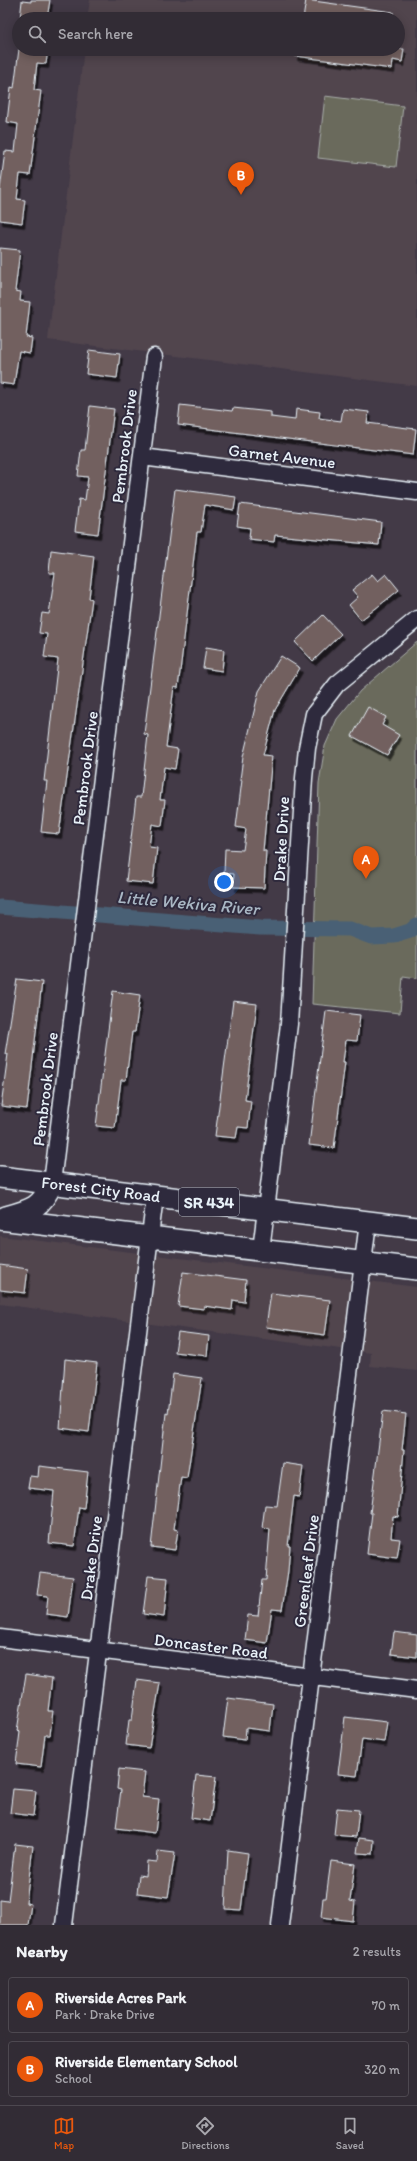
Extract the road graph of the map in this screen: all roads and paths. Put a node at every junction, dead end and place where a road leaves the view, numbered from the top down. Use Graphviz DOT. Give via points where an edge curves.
graph roads {
  1 [pos="154,357"];
  2 [pos="142,457"];
  3 [pos="417,492"];
  4 [pos="417,619"];
  5 [pos="0,1177"];
  6 [pos="52,1183"];
  7 [pos="155,1196"];
  8 [pos="266,1209"];
  9 [pos="0,1219"];
  10 [pos="368,1222"];
  11 [pos="417,1228"];
  12 [pos="149,1237"];
  13 [pos="261,1250"];
  14 [pos="363,1263"];
  15 [pos="417,1269"];
  16 [pos="0,1638"];
  17 [pos="99,1651"];
  18 [pos="312,1677"];
  19 [pos="417,1690"];
  20 [pos="64,1925"];
  21 [pos="280,1925"];
  1 -- 2 [label="street, Pembrook Drive"];
  2 -- 3 [label="street, Garnet Avenue"];
  2 -- 6 [label="street, Pembrook Drive"];
  4 -- 8 [label="street, Drake Drive" via="337,684 314,714 304,778 289,1024"];
  5 -- 6 [label="main road, Forest City Road / SR 434"];
  6 -- 7 [label="main road, Forest City Road / SR 434"];
  6 -- 9 [label="main road" via="45,1198 30,1210"];
  7 -- 8 [label="main road, Forest City Road / SR 434"];
  7 -- 12 [label="street, Drake Drive"];
  8 -- 10 [label="main road, Forest City Road / SR 434"];
  8 -- 13 [label="street, Drake Drive"];
  9 -- 12 [label="main road, SR 434"];
  10 -- 11 [label="main road, Forest City Road / SR 434"];
  10 -- 14 [label="street, Greenleaf Drive"];
  12 -- 13 [label="main road, SR 434"];
  12 -- 17 [label="street, Drake Drive"];
  13 -- 14 [label="main road, SR 434"];
  14 -- 15 [label="main road, SR 434"];
  14 -- 18 [label="street, Greenleaf Drive"];
  16 -- 17 [label="street, Doncaster Road"];
  17 -- 18 [label="street, Doncaster Road"];
  17 -- 20 [label="street, Drake Drive"];
  18 -- 19 [label="street, Doncaster Road"];
  18 -- 21 [label="street, Greenleaf Drive"];
}
